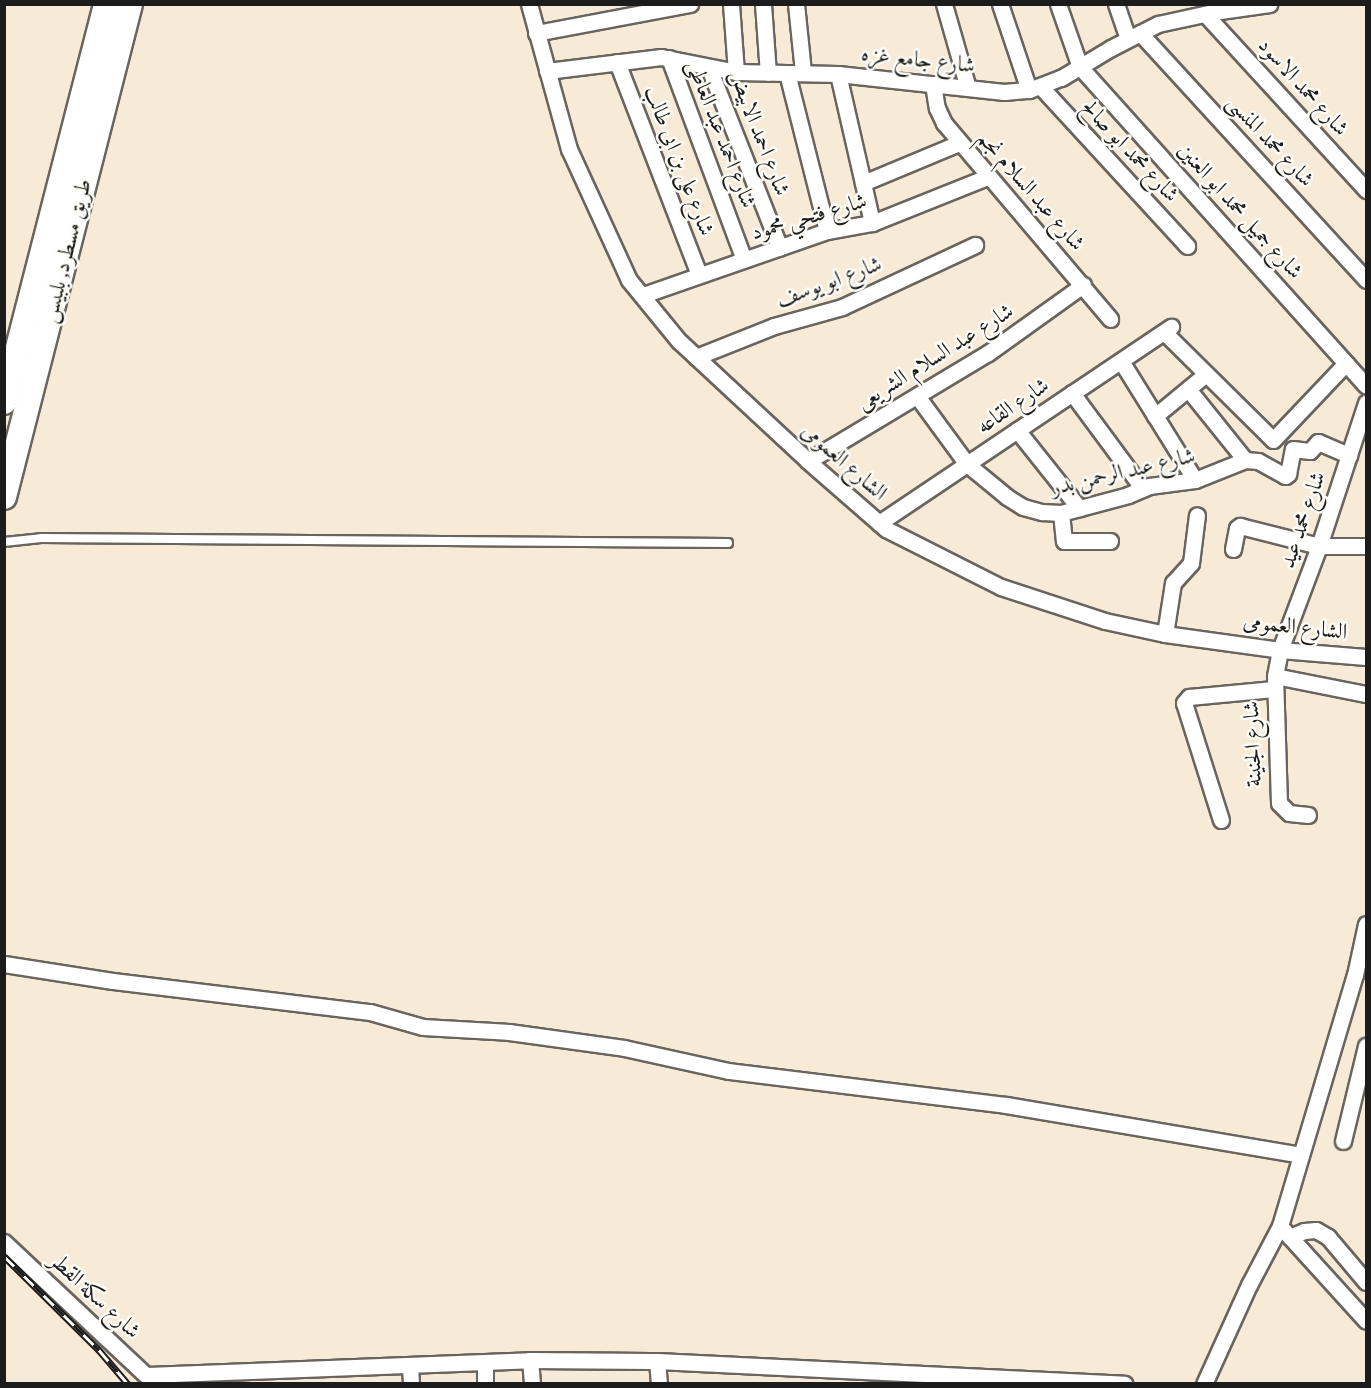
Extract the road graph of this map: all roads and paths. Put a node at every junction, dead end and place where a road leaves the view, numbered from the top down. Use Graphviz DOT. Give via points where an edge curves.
graph roads {
  1 [pos="106,4"];
  2 [pos="129,4"];
  3 [pos="529,4"];
  4 [pos="690,4"];
  5 [pos="731,4"];
  6 [pos="763,4"];
  7 [pos="796,4"];
  8 [pos="944,4"];
  9 [pos="1000,4"];
  10 [pos="1058,4"];
  11 [pos="1116,4"];
  12 [pos="1269,4"];
  13 [pos="1232,7"];
  14 [pos="1181,11"];
  15 [pos="1205,14"];
  16 [pos="536,33"];
  17 [pos="1134,35"];
  18 [pos="669,58"];
  19 [pos="617,62"];
  20 [pos="1080,67"];
  21 [pos="709,68"];
  22 [pos="547,71"];
  23 [pos="736,72"];
  24 [pos="803,72"];
  25 [pos="768,73"];
  26 [pos="787,73"];
  27 [pos="838,74"];
  28 [pos="933,84"];
  29 [pos="968,88"];
  30 [pos="1035,89"];
  31 [pos="959,143"];
  32 [pos="987,177"];
  33 [pos="863,183"];
  34 [pos="1366,190"];
  35 [pos="872,223"];
  36 [pos="827,231"];
  37 [pos="975,245"];
  38 [pos="1186,246"];
  39 [pos="780,248"];
  40 [pos="744,260"];
  41 [pos="699,275"];
  42 [pos="1366,280"];
  43 [pos="1083,285"];
  44 [pos="643,295"];
  45 [pos="1110,319"];
  46 [pos="696,357"];
  47 [pos="1121,361"];
  48 [pos="1346,363"];
  49 [pos="1206,374"];
  50 [pos="1366,386"];
  51 [pos="1188,389"];
  52 [pos="1072,393"];
  53 [pos="917,396"];
  54 [pos="4,402"];
  55 [pos="1366,404"];
  56 [pos="1155,416"];
  57 [pos="1017,430"];
  58 [pos="1349,455"];
  59 [pos="1245,460"];
  60 [pos="808,461"];
  61 [pos="967,464"];
  62 [pos="1195,480"];
  63 [pos="1143,489"];
  64 [pos="4,497"];
  65 [pos="1079,508"];
  66 [pos="1061,513"];
  67 [pos="1197,515"];
  68 [pos="879,523"];
  69 [pos="1110,541"];
  70 [pos="4,542"];
  71 [pos="728,543"];
  72 [pos="1319,546"];
  73 [pos="1366,546"];
  74 [pos="1233,549"];
  75 [pos="1165,634"];
  76 [pos="1280,650"];
  77 [pos="1366,657"];
  78 [pos="1274,683"];
  79 [pos="1366,694"];
  80 [pos="1308,815"];
  81 [pos="1221,820"];
  82 [pos="1366,924"];
  83 [pos="4,964"];
  84 [pos="1366,1046"];
  85 [pos="1343,1141"];
  86 [pos="1301,1155"];
  87 [pos="1285,1231"];
  88 [pos="4,1242"];
  89 [pos="1366,1282"];
  90 [pos="1366,1321"];
  91 [pos="530,1360"];
  92 [pos="657,1360"];
  93 [pos="484,1362"];
  94 [pos="410,1365"];
  95 [pos="150,1379"];
  96 [pos="411,1383"];
  97 [pos="485,1383"];
  98 [pos="532,1383"];
  99 [pos="658,1383"];
  100 [pos="1124,1383"];
  101 [pos="1204,1383"];
  1 -- 54 [label="main road, طريق مسطرد, بلبيس"];
  2 -- 64 [label="main road, طريق مسطرد, بلبيس"];
  3 -- 16 [label="street, الشارع العمومى"];
  4 -- 16 [label="street"];
  5 -- 23 [label="street"];
  6 -- 25 [label="street"];
  7 -- 24 [label="street"];
  8 -- 29 [label="street"];
  9 -- 30 [label="street, شارع محمد ابو صالح"];
  10 -- 20 [label="street"];
  11 -- 17 [label="street"];
  12 -- 13 [label="street, شارع جامع غزه"];
  13 -- 15 [label="street, شارع جامع غزه"];
  14 -- 15 [label="street, شارع جامع غزه"];
  14 -- 17 [label="street, شارع جامع غزه"];
  15 -- 34 [label="street, شارع محمد الاسود"];
  16 -- 22 [label="street, الشارع العمومى"];
  17 -- 20 [label="street, شارع جامع غزه"];
  17 -- 42 [label="street, شارع محمد المنسى"];
  18 -- 19 [label="street, شارع جامع غزه"];
  18 -- 21 [label="street, شارع جامع غزه"];
  18 -- 40 [label="street, شارع احمد عبد العاطى"];
  19 -- 22 [label="street, شارع جامع غزه"];
  19 -- 41 [label="street, شارع على بن ابى طالب"];
  20 -- 30 [label="street, شارع جامع غزه"];
  20 -- 48 [label="street, شارع جميل محمد ابو العنين"];
  21 -- 23 [label="street, شارع جامع غزه"];
  21 -- 39 [label="street, شارع احمد الابيض"];
  22 -- 44 [label="street, الشارع العمومى" via="578,175 629,280"];
  23 -- 25 [label="street, شارع جامع غزه"];
  24 -- 26 [label="street, شارع جامع غزه"];
  24 -- 27 [label="street, شارع جامع غزه"];
  25 -- 26 [label="street, شارع جامع غزه"];
  26 -- 36 [label="street"];
  27 -- 28 [label="street, شارع جامع غزه"];
  27 -- 33 [label="street"];
  28 -- 29 [label="street, شارع جامع غزه"];
  28 -- 31 [label="street, شارع عبد السلام نجم" via="940,116"];
  29 -- 30 [label="street, شارع جامع غزه" via="1004,92"];
  30 -- 38 [label="street, شارع محمد ابو صالح"];
  31 -- 32 [label="street, شارع عبد السلام نجم"];
  31 -- 33 [label="street"];
  32 -- 35 [label="street, شارع فتحي محمود"];
  32 -- 43 [label="street, شارع عبد السلام نجم"];
  33 -- 35 [label="street"];
  35 -- 36 [label="street, شارع فتحي محمود"];
  36 -- 39 [label="street, شارع فتحي محمود"];
  37 -- 46 [label="street, شارع ابو يوسف" via="842,307 764,330"];
  39 -- 40 [label="street, شارع فتحي محمود"];
  40 -- 41 [label="street, شارع فتحي محمود"];
  41 -- 44 [label="street, شارع فتحي محمود"];
  43 -- 45 [label="street, شارع عبد السلام نجم"];
  43 -- 53 [label="street, شارع عبد السلام الشريعى" via="1011,338"];
  44 -- 46 [label="street, الشارع العمومى"];
  46 -- 60 [label="street, الشارع العمومى"];
  47 -- 49 [label="street, شارع القاعه" via="1168,330"];
  47 -- 52 [label="street, شارع القاعه"];
  47 -- 56 [label="street"];
  48 -- 49 [label="street" via="1273,440"];
  48 -- 50 [label="street, شارع جميل محمد ابو العنين"];
  49 -- 51 [label="street"];
  51 -- 56 [label="street"];
  51 -- 59 [label="street"];
  52 -- 57 [label="street, شارع القاعه"];
  52 -- 63 [label="street"];
  53 -- 60 [label="street, شارع عبد السلام الشريعى"];
  53 -- 61 [label="street, شارع عبد الرحمن بدر"];
  55 -- 58 [label="street, شارع محمد عيد"];
  56 -- 62 [label="street"];
  57 -- 61 [label="street, شارع القاعه"];
  57 -- 65 [label="street"];
  58 -- 59 [label="street" via="1320,442 1310,451 1294,448 1285,476 1258,461"];
  58 -- 72 [label="street, شارع محمد عيد"];
  59 -- 62 [label="street, شارع عبد الرحمن بدر"];
  60 -- 68 [label="street, الشارع العمومى"];
  61 -- 66 [label="street, شارع عبد الرحمن بدر" via="1023,507"];
  61 -- 68 [label="street, شارع القاعه"];
  62 -- 63 [label="street, شارع عبد الرحمن بدر"];
  63 -- 65 [label="street, شارع عبد الرحمن بدر"];
  65 -- 66 [label="street, شارع عبد الرحمن بدر"];
  66 -- 69 [label="street" via="1064,541"];
  67 -- 75 [label="street" via="1191,562 1173,583"];
  68 -- 75 [label="street, الشارع العمومى" via="1001,587 1105,621"];
  70 -- 71 [label="lane" via="41,538"];
  72 -- 73 [label="street"];
  72 -- 74 [label="street" via="1240,526"];
  72 -- 76 [label="street, شارع محمد عيد"];
  75 -- 76 [label="street, الشارع العمومى"];
  76 -- 77 [label="street, الشارع العمومى"];
  76 -- 78 [label="street, شارع الجنينة"];
  78 -- 79 [label="street"];
  78 -- 80 [label="street, شارع الجنينة" via="1279,803 1289,813"];
  78 -- 81 [label="street" via="1189,697 1184,703"];
  82 -- 86 [label="street" via="1355,975"];
  83 -- 86 [label="street" via="370,1012 423,1027 509,1032 590,1043 729,1071 1006,1106"];
  84 -- 85 [label="street"];
  86 -- 87 [label="street"];
  87 -- 89 [label="street" via="1316,1230 1328,1237"];
  87 -- 90 [label="street"];
  87 -- 101 [label="street" via="1238,1306"];
  88 -- 95 [label="street, شارع سكة القطر"];
  91 -- 92 [label="street"];
  91 -- 93 [label="street"];
  91 -- 98 [label="street"];
  92 -- 99 [label="street"];
  92 -- 100 [label="street"];
  93 -- 94 [label="street"];
  93 -- 97 [label="street"];
  94 -- 95 [label="street"];
  94 -- 96 [label="street"];
}
